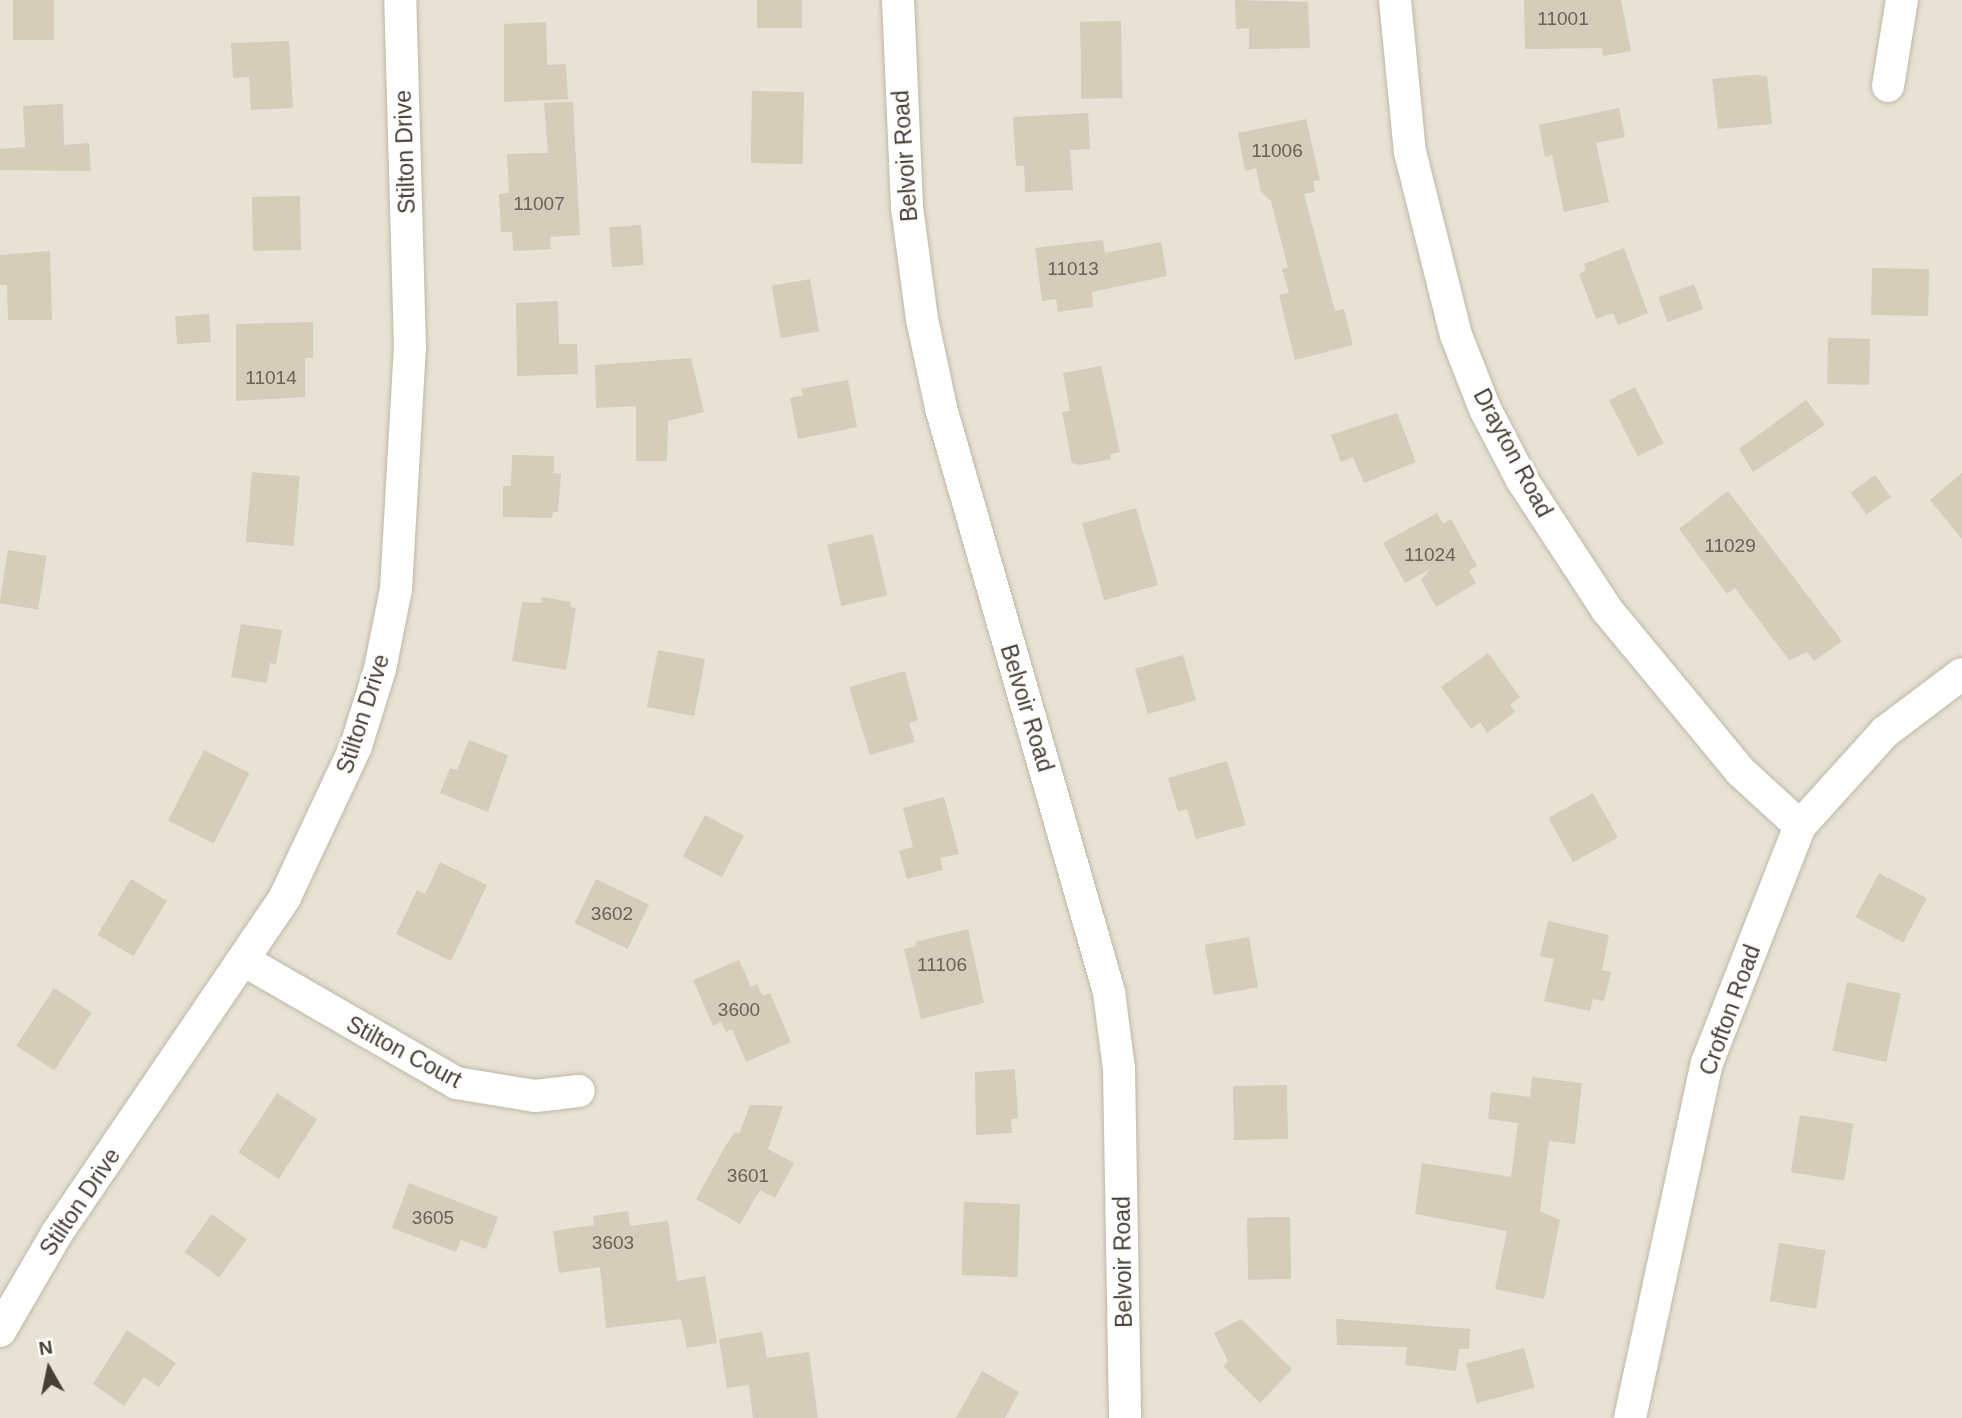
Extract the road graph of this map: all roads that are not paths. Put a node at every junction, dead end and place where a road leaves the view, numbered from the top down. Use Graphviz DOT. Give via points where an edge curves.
graph roads {
  1 [pos="400,0"];
  2 [pos="898,0"];
  3 [pos="1395,0"];
  4 [pos="1902,0"];
  5 [pos="1888,86"];
  6 [pos="1962,674"];
  7 [pos="1800,826"];
  8 [pos="245,961"];
  9 [pos="579,1091"];
  10 [pos="0,1331"];
  11 [pos="1125,1418"];
  12 [pos="1630,1418"];
  1 -- 8 [label="street, Stilton Drive" via="410,348 396,589 380,669 356,746 320,830"];
  2 -- 11 [label="street, Belvoir Road" via="907,207 922,318 941,408 1109,992 1119,1069"];
  3 -- 7 [label="street, Drayton Road" via="1410,152 1456,335 1485,409 1522,480 1607,610 1740,771"];
  4 -- 5 [label="street"];
  6 -- 7 [label="street, Crofton Road" via="1885,732"];
  7 -- 12 [label="street, Crofton Road" via="1707,1063"];
  8 -- 9 [label="street, Stilton Court" via="456,1083 535,1096"];
  8 -- 10 [label="street, Stilton Drive" via="57,1233"];
}
